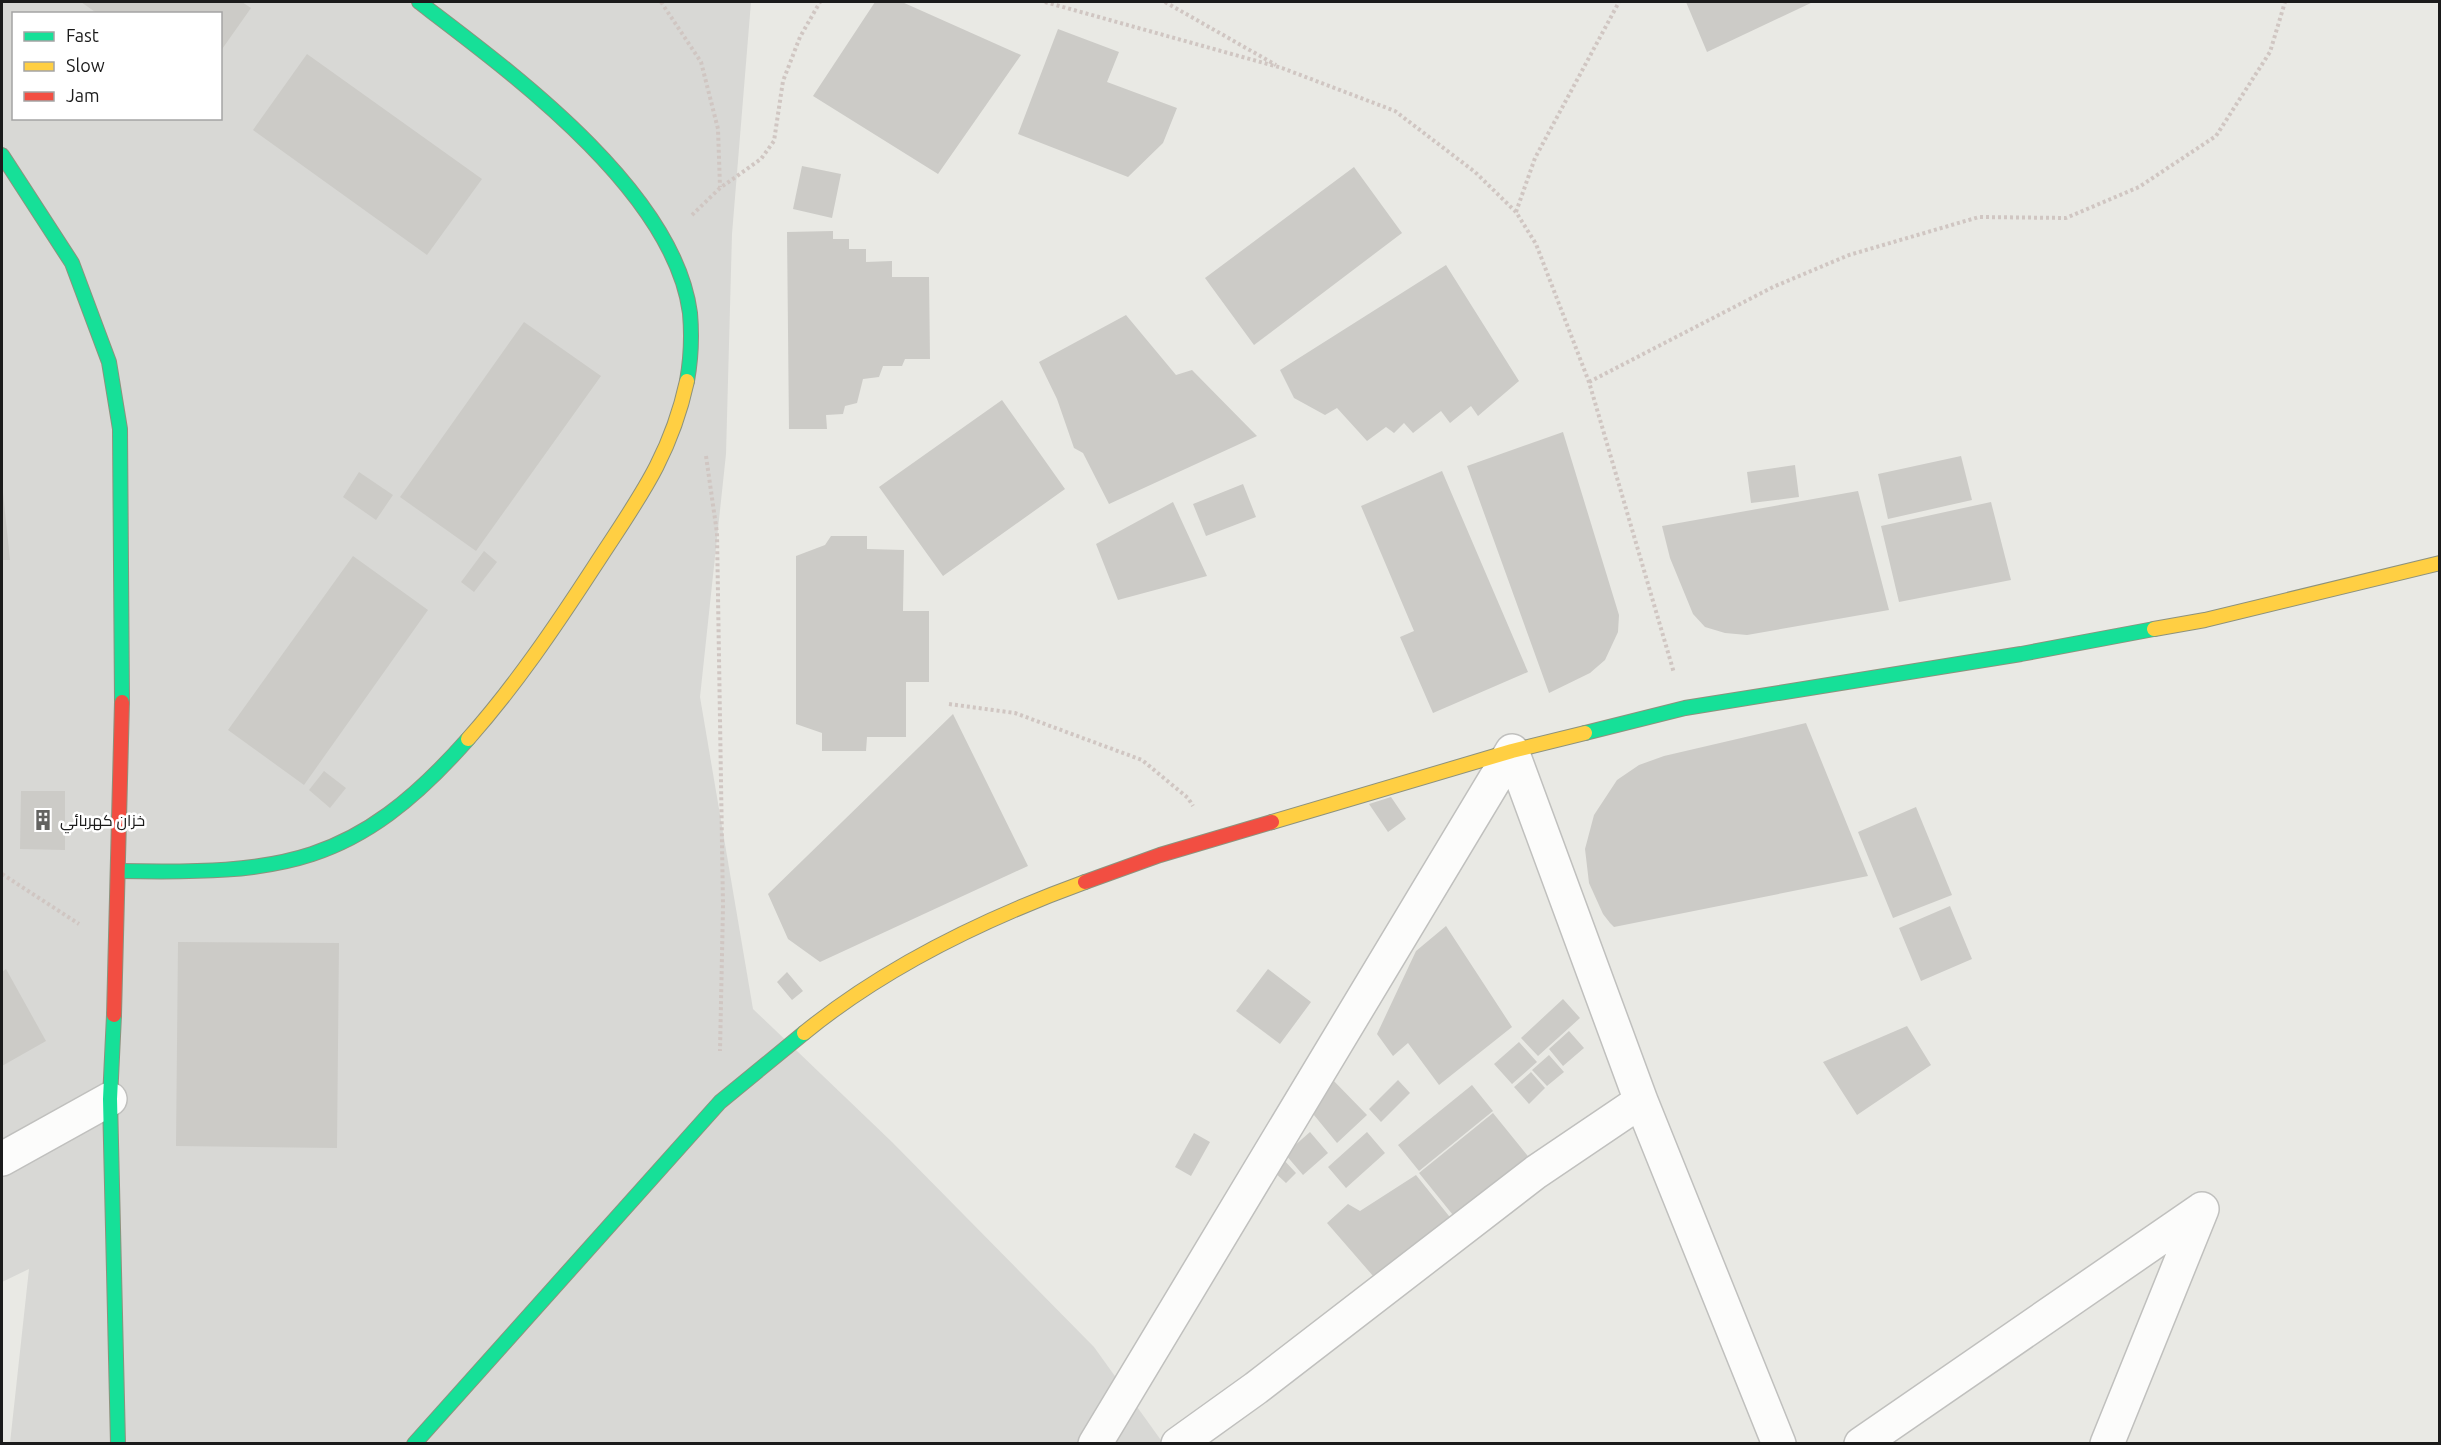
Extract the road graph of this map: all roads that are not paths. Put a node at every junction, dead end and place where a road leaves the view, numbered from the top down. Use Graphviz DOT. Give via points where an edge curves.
graph roads {
  1 [pos="419,2"];
  2 [pos="2,155"];
  3 [pos="2439,563"];
  4 [pos="1512,751"];
  5 [pos="118,871"];
  6 [pos="110,1099"];
  7 [pos="1641,1101"];
  8 [pos="2,1159"];
  9 [pos="118,1443"];
  10 [pos="414,1443"];
  11 [pos="1095,1443"];
  12 [pos="1178,1443"];
  13 [pos="1779,1443"];
  14 [pos="1861,1443"];
  15 [pos="2107,1443"];
  1 -- 5 [label="street" via="513,74 574,130 631,191 666,240 687,294 691,349 684,396 660,464 570,604 486,718 440,771 392,814 339,846 291,863 243,872"];
  2 -- 5 [label="street" via="72,263 109,362 120,429 123,644"];
  3 -- 4 [label="street" via="2194,622 1685,708"];
  4 -- 7 [label="street"];
  4 -- 10 [label="street" via="1160,855 1024,904 926,953 830,1011 720,1102"];
  4 -- 11 [label="street"];
  5 -- 6 [label="street"];
  6 -- 8 [label="street"];
  6 -- 9 [label="street"];
  7 -- 12 [label="street" via="1536,1172"];
  7 -- 13 [label="street"];
  14 -- 15 [label="street" via="2202,1209"];
}
